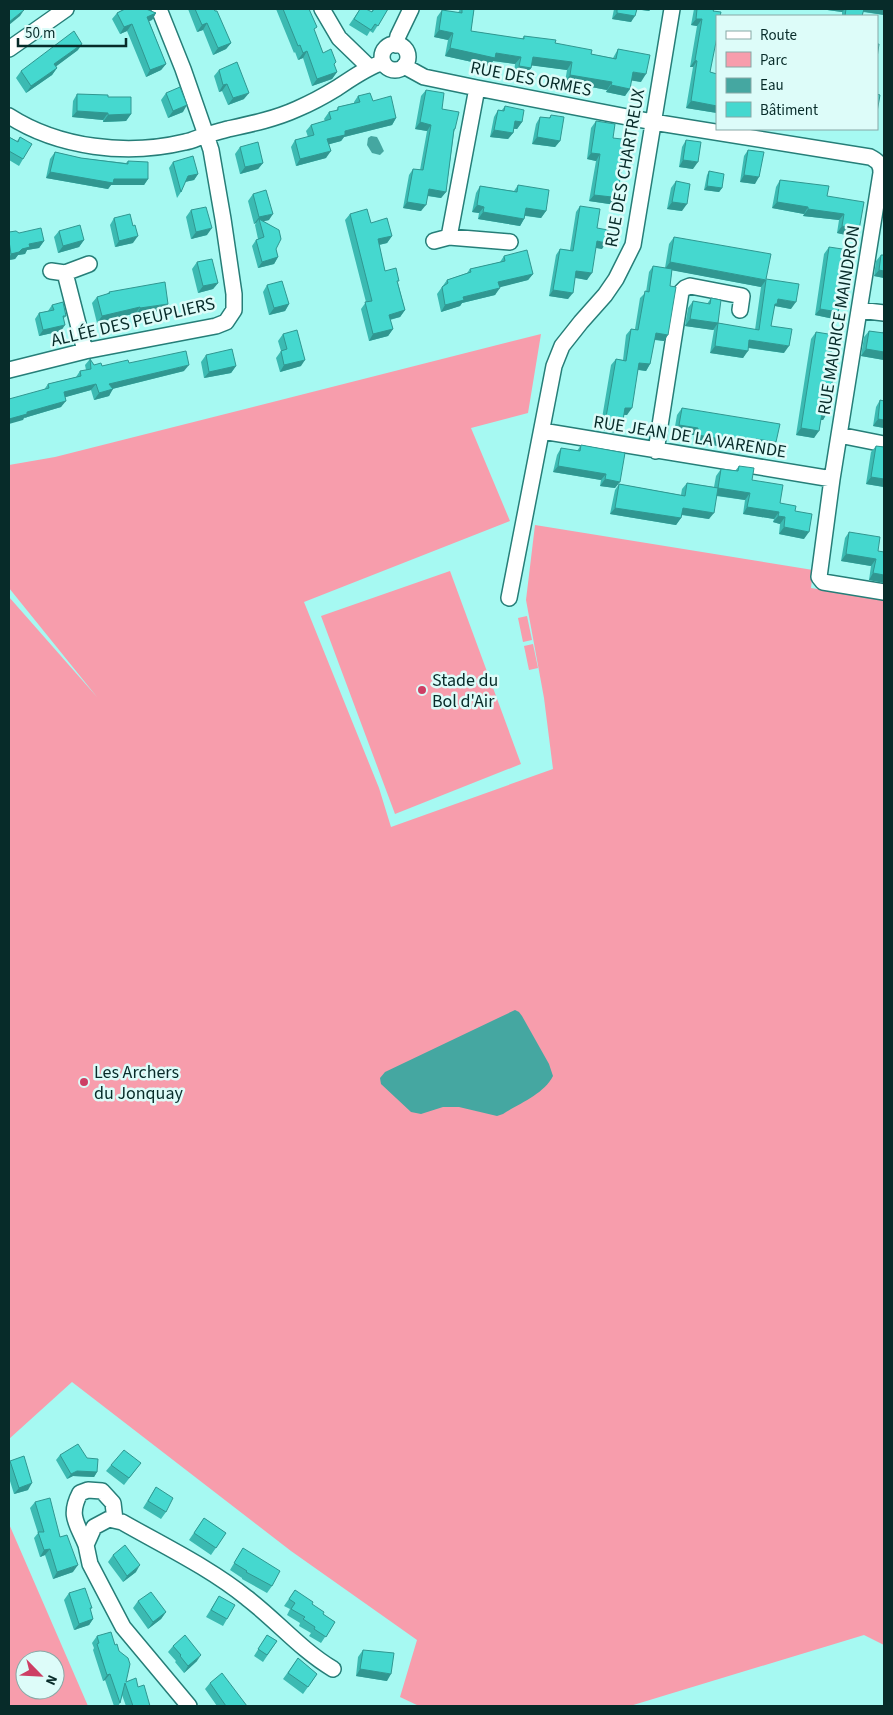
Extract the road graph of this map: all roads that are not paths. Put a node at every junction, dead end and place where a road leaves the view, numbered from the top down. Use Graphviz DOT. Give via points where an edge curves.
graph roads {
  1 [pos="66,9"];
  2 [pos="159,9"];
  3 [pos="322,9"];
  4 [pos="411,9"];
  5 [pos="672,9"];
  6 [pos="396,45"];
  7 [pos="9,49"];
  8 [pos="376,64"];
  9 [pos="404,66"];
  10 [pos="477,88"];
  11 [pos="9,116"];
  12 [pos="653,122"];
  13 [pos="206,135"];
  14 [pos="881,166"];
  15 [pos="449,237"];
  16 [pos="434,241"];
  17 [pos="510,242"];
  18 [pos="89,264"];
  19 [pos="740,310"];
  20 [pos="859,310"];
  21 [pos="884,313"];
  22 [pos="85,351"];
  23 [pos="9,370"];
  24 [pos="542,431"];
  25 [pos="839,435"];
  26 [pos="884,444"];
  27 [pos="656,451"];
  28 [pos="832,479"];
  29 [pos="884,592"];
  30 [pos="509,598"];
  31 [pos="115,1520"];
  32 [pos="86,1545"];
  33 [pos="333,1669"];
  34 [pos="189,1706"];
  1 -- 7 [label="street"];
  2 -- 13 [label="street"];
  3 -- 8 [label="street" via="339,38"];
  4 -- 6 [label="street"];
  5 -- 12 [label="street, RUE DES CHARTREUX"];
  6 -- 8 [label="street" via="388,47"];
  6 -- 9 [label="street" via="406,51"];
  8 -- 9 [label="street, RUE DES ORMES" via="393,70"];
  8 -- 13 [label="street" via="317,100 294,110"];
  9 -- 10 [label="street, RUE DES ORMES" via="424,77"];
  10 -- 12 [label="street, RUE DES ORMES"];
  10 -- 15 [label="street"];
  11 -- 13 [label="street" via="50,136 113,148 165,146"];
  12 -- 14 [label="street, RUE DES ORMES" via="870,157"];
  12 -- 24 [label="street, RUE DES CHARTREUX" via="633,245 605,295 562,346 554,366"];
  13 -- 22 [label="street, ALLÉE DES PEUPLIERS" via="224,219 234,310 226,322 216,326"];
  14 -- 20 [label="street, RUE MAURICE MAINDRON"];
  15 -- 16 [label="street"];
  15 -- 17 [label="street"];
  18 -- 22 [label="street" via="58,272"];
  19 -- 27 [label="street" via="742,296 690,286 681,292"];
  20 -- 21 [label="street"];
  20 -- 25 [label="street, RUE MAURICE MAINDRON"];
  22 -- 23 [label="street, ALLÉE DES PEUPLIERS"];
  24 -- 27 [label="street, RUE JEAN DE LA VARENDE"];
  24 -- 30 [label="street, RUE DES CHARTREUX"];
  25 -- 26 [label="street"];
  25 -- 28 [label="street, RUE MAURICE MAINDRON"];
  27 -- 28 [label="street, RUE JEAN DE LA VARENDE"];
  28 -- 29 [label="street, RUE MAURICE MAINDRON" via="818,578 823,582"];
  31 -- 32 [label="street" via="109,1519 94,1527"];
  31 -- 32 [label="street" via="113,1502 102,1491 80,1493 73,1515"];
  31 -- 33 [label="street" via="216,1576 247,1598 315,1658"];
  32 -- 34 [label="street" via="90,1564 123,1627"];
}
